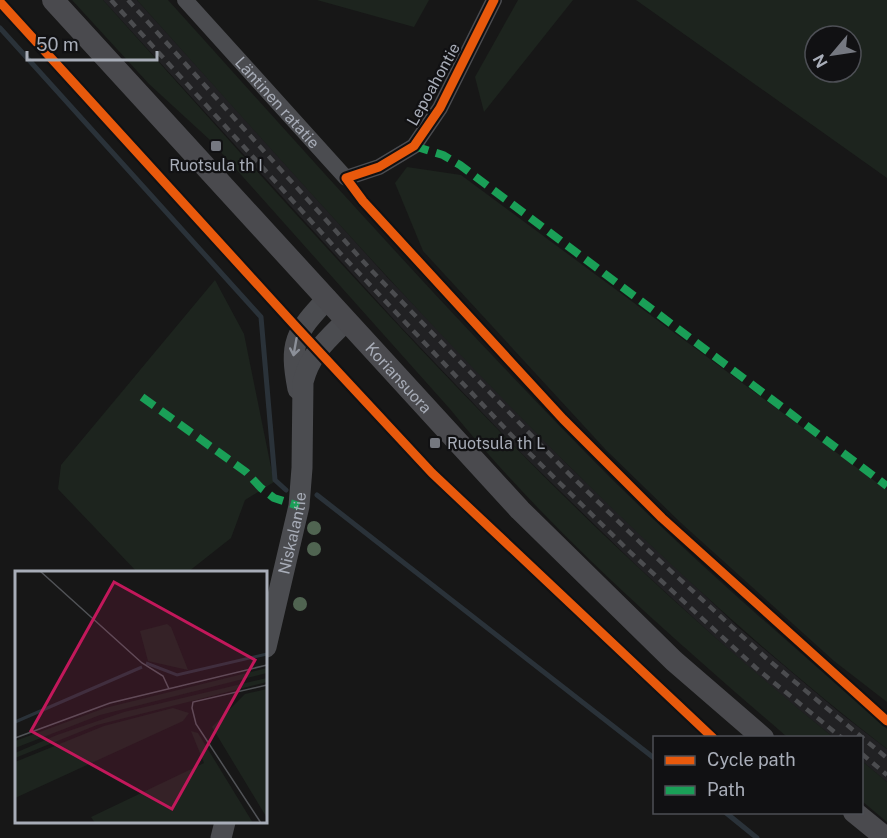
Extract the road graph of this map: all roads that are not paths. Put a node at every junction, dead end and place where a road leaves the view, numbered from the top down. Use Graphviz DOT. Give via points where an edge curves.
graph roads {
  1 [pos="53,0"];
  2 [pos="185,0"];
  3 [pos="494,0"];
  4 [pos="346,178"];
  5 [pos="327,299"];
  6 [pos="346,321"];
  7 [pos="302,415"];
  8 [pos="267,643"];
  9 [pos="761,736"];
  10 [pos="855,814"];
  11 [pos="225,823"];
  12 [pos="221,838"];
  13 [pos="886,838"];
  1 -- 5 [label="main road, Koriansuora"];
  2 -- 4 [label="street, Läntinen ratatie"];
  3 -- 4 [label="street, Lepoahontie" via="440,108 414,146 379,167"];
  5 -- 6 [label="main road, Koriansuora"];
  5 -- 7 [label="street, Niskalantie, one-way" via="299,330 295,345"];
  6 -- 7 [label="street, Niskalantie" via="310,360 303,382"];
  6 -- 9 [label="main road, Koriansuora" via="561,552 674,661"];
  7 -- 8 [label="street, Niskalantie" via="298,506"];
  10 -- 13 [label="main road"];
  11 -- 12 [label="street"];
}
